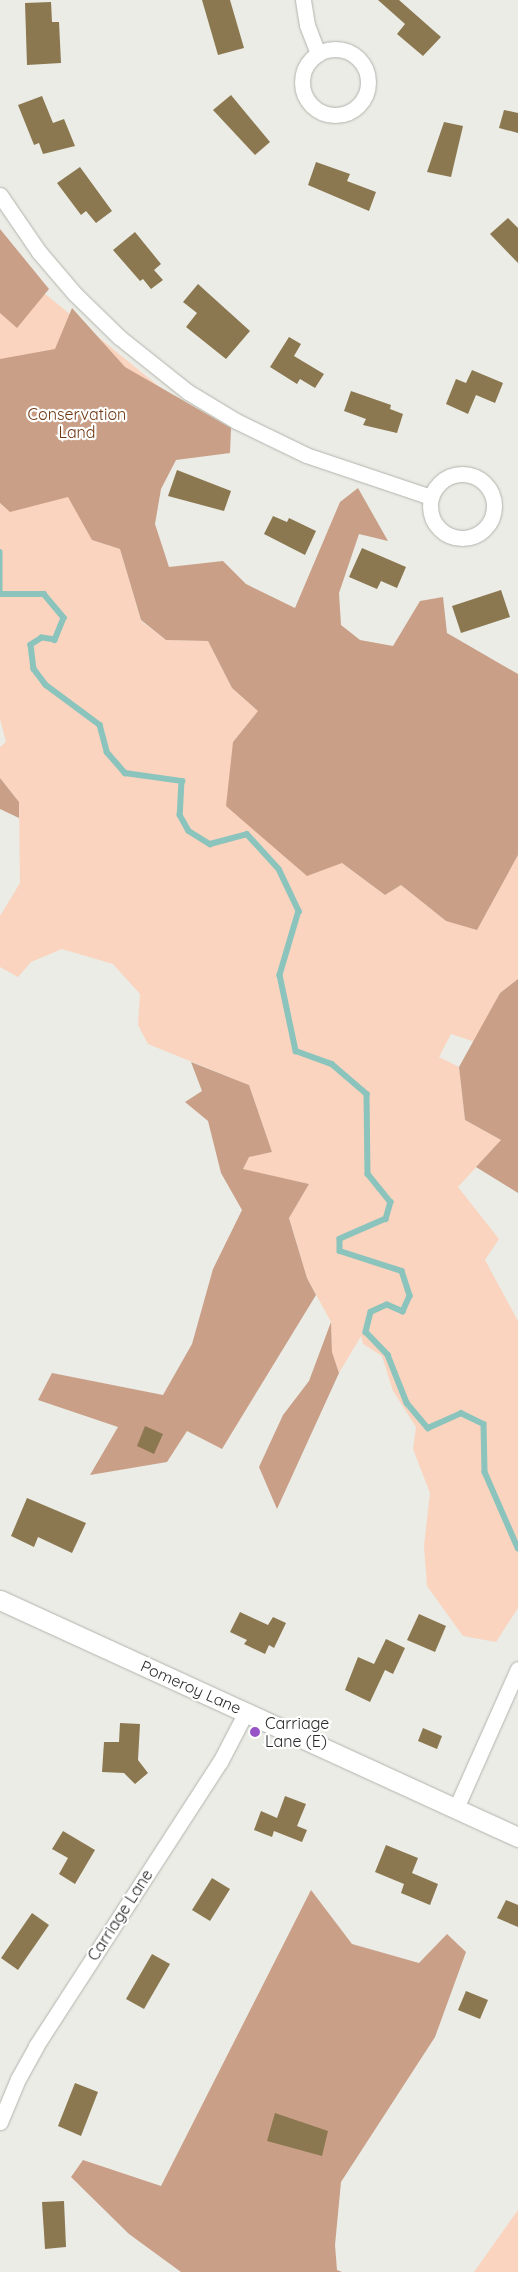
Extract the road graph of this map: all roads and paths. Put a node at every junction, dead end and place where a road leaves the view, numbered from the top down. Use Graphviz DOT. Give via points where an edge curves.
graph roads {
  1 [pos="303,0"];
  2 [pos="318,54"];
  3 [pos="0,195"];
  4 [pos="431,497"];
  5 [pos="0,1600"];
  6 [pos="518,1669"];
  7 [pos="246,1712"];
  8 [pos="456,1808"];
  9 [pos="518,1837"];
  10 [pos="0,2122"];
  1 -- 2 [label="street" via="307,25"];
  2 -- 2 [label="street" via="341,50 354,55 364,65 368,78 367,92 361,104 350,112 336,116 323,113 306,98 302,85 304,71"];
  3 -- 4 [label="street" via="38,252 75,294 119,337 188,392 236,421 306,455"];
  4 -- 4 [label="street" via="447,477 468,474 490,489 494,499 493,515 481,532 466,538 456,537 442,531 435,522"];
  5 -- 7 [label="street, Pomeroy Lane"];
  6 -- 8 [label="street"];
  7 -- 8 [label="street, Pomeroy Lane"];
  7 -- 10 [label="street, Carriage Lane" via="220,1762 36,2046 18,2078"];
  8 -- 9 [label="street, Pomeroy Lane"];
}
